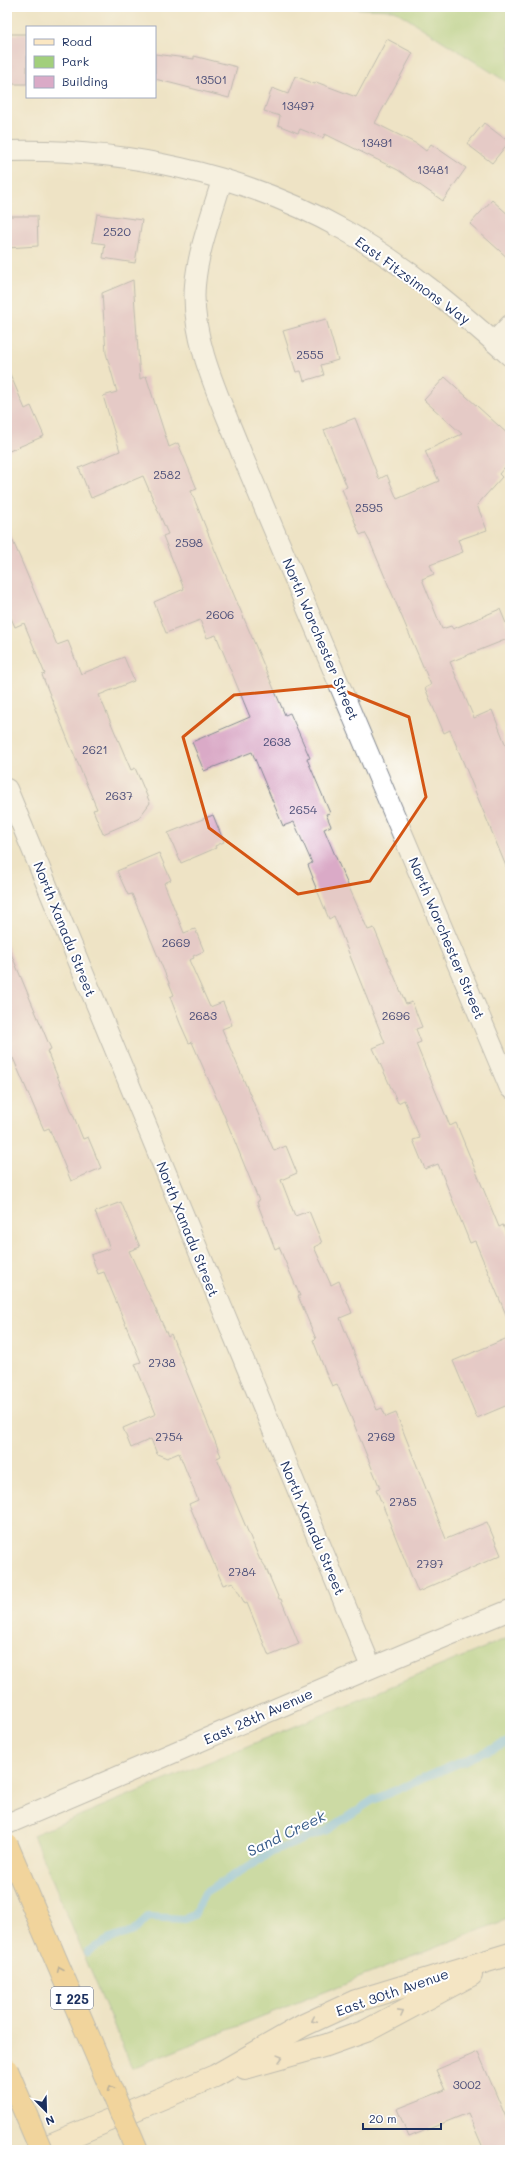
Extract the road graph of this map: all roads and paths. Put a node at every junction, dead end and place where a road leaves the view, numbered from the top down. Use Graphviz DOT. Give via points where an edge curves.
graph roads {
  1 [pos="7,151"];
  2 [pos="222,180"];
  3 [pos="510,325"];
  4 [pos="494,342"];
  5 [pos="510,356"];
  6 [pos="7,789"];
  7 [pos="510,1088"];
  8 [pos="510,1610"];
  9 [pos="370,1667"];
  10 [pos="7,1824"];
  11 [pos="7,1845"];
  12 [pos="510,1954"];
  13 [pos="7,2070"];
  14 [pos="215,2076"];
  15 [pos="40,2150"];
  16 [pos="137,2150"];
  1 -- 2 [label="street, East Fitzsimons Way" via="87,152 174,166"];
  2 -- 4 [label="street, East Fitzsimons Way" via="262,192 344,230 387,257"];
  2 -- 7 [label="street, North Worchester Street" via="199,261 195,285 199,333 207,362 243,457"];
  3 -- 4 [label="street"];
  4 -- 5 [label="street, East Fitzsimons Way"];
  6 -- 9 [label="street, North Xanadu Street"];
  8 -- 9 [label="street, East 28th Avenue"];
  9 -- 10 [label="street, East 28th Avenue"];
  16 -- 11 [label="highway, I 225, one-way, bridge"];
  12 -- 14 [label="street, East 30th Avenue, one-way" via="356,2001 304,2025"];
  14 -- 12 [label="street, East 30th Avenue, one-way" via="327,2045 366,2031"];
  13 -- 15 [label="highway, bridge"];
  14 -- 15 [label="street, East 30th Avenue"];
}
